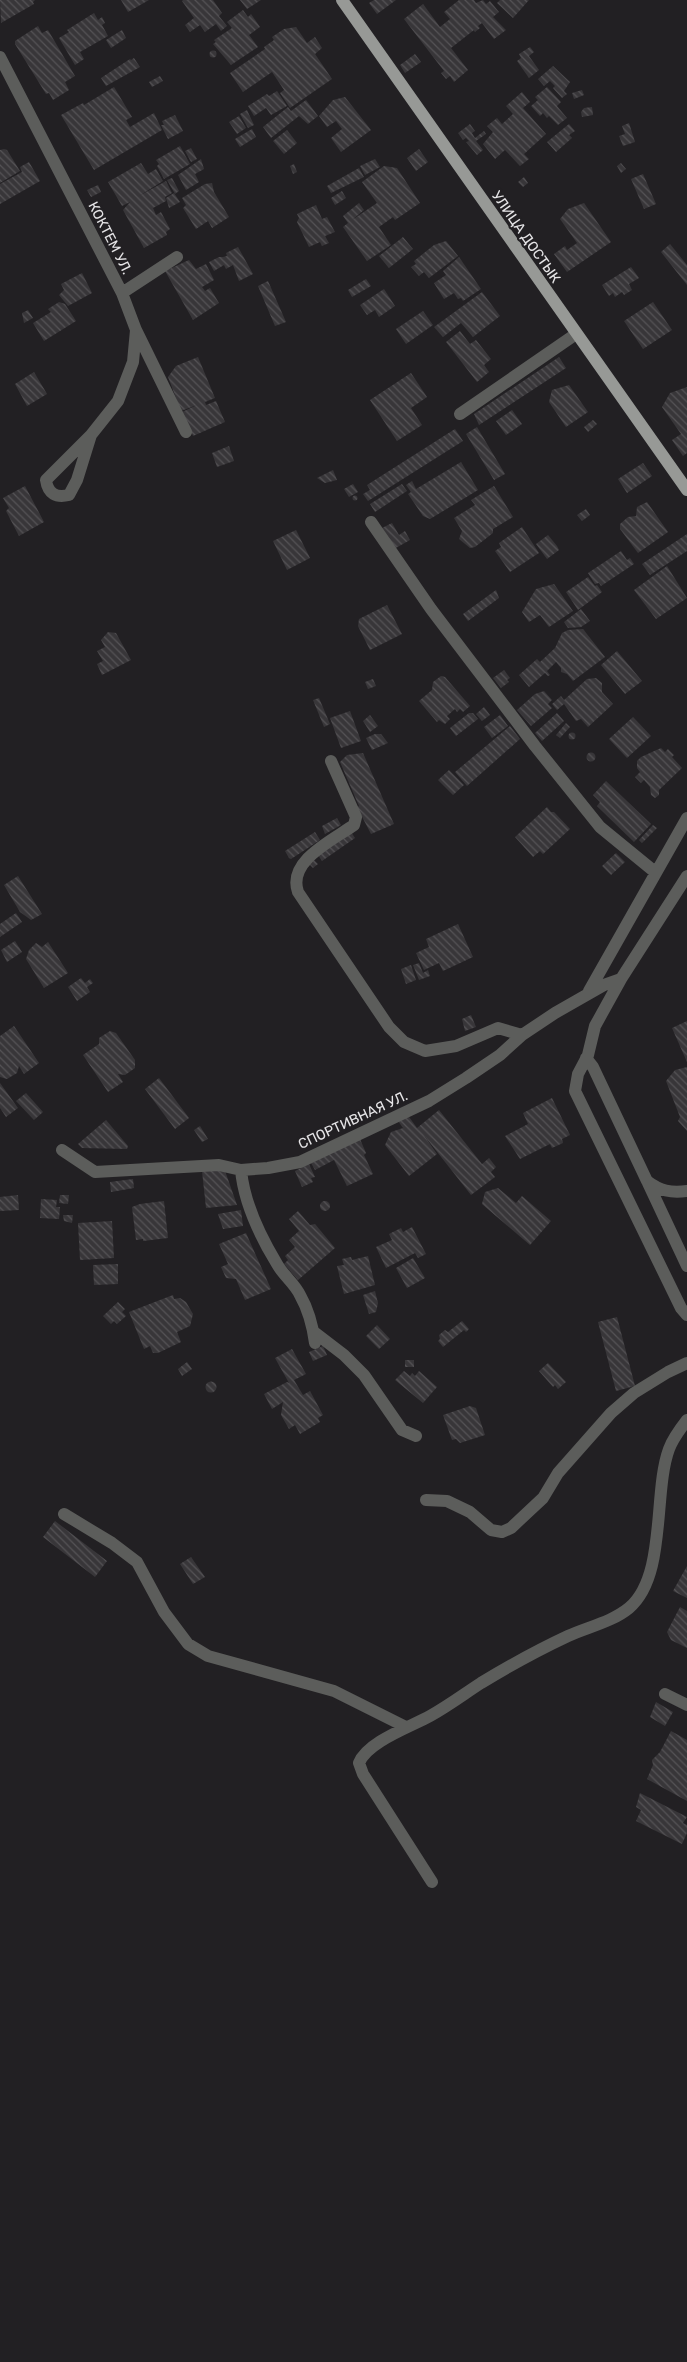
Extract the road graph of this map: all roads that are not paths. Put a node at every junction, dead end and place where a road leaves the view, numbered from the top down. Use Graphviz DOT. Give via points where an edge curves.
graph roads {
  1 [pos="342,0"];
  2 [pos="0,56"];
  3 [pos="177,257"];
  4 [pos="122,293"];
  5 [pos="136,330"];
  6 [pos="576,334"];
  7 [pos="460,414"];
  8 [pos="186,432"];
  9 [pos="91,435"];
  10 [pos="687,490"];
  11 [pos="371,522"];
  12 [pos="331,761"];
  13 [pos="687,818"];
  14 [pos="655,872"];
  15 [pos="687,876"];
  16 [pos="621,980"];
  17 [pos="586,995"];
  18 [pos="522,1035"];
  19 [pos="587,1056"];
  20 [pos="62,1150"];
  21 [pos="241,1170"];
  22 [pos="647,1181"];
  23 [pos="687,1191"];
  24 [pos="687,1266"];
  25 [pos="687,1315"];
  26 [pos="687,1363"];
  27 [pos="687,1420"];
  28 [pos="416,1436"];
  29 [pos="426,1500"];
  30 [pos="64,1514"];
  31 [pos="665,1694"];
  32 [pos="687,1705"];
  33 [pos="406,1727"];
  34 [pos="432,1882"];
  1 -- 6 [label="main road, УЛИЦА ДОСТЫК"];
  2 -- 4 [label="street, КОКТЕМ УЛ."];
  3 -- 4 [label="street"];
  4 -- 5 [label="street, КОКТЕМ УЛ."];
  5 -- 8 [label="street"];
  5 -- 9 [label="street, КОКТЕМ УЛ." via="133,362 118,401"];
  6 -- 7 [label="street"];
  6 -- 10 [label="main road, УЛИЦА ДОСТЫК"];
  9 -- 9 [label="street, КОКТЕМ УЛ." via="46,480 53,495 68,495 77,480"];
  11 -- 14 [label="street" via="431,609 600,827"];
  12 -- 18 [label="street" via="356,817 354,825 305,860 295,884 389,1027 404,1042 425,1051 456,1046 498,1028"];
  13 -- 14 [label="street"];
  14 -- 17 [label="street"];
  15 -- 16 [label="street"];
  16 -- 17 [label="street, СПОРТИВНАЯ УЛ."];
  16 -- 19 [label="street" via="595,1026"];
  17 -- 18 [label="street, СПОРТИВНАЯ УЛ."];
  18 -- 21 [label="street, СПОРТИВНАЯ УЛ." via="500,1055 459,1083 350,1140 300,1162"];
  19 -- 22 [label="street"];
  19 -- 25 [label="street" via="578,1074 575,1091"];
  20 -- 21 [label="street, СПОРТИВНАЯ УЛ." via="95,1172 219,1165"];
  21 -- 28 [label="street" via="249,1207 276,1264 300,1294 314,1338 344,1355 364,1375 402,1430"];
  22 -- 23 [label="street" via="656,1188"];
  22 -- 24 [label="street"];
  26 -- 29 [label="street" via="634,1393 611,1413 558,1473 543,1498 511,1528 502,1532 491,1530 470,1512 447,1501"];
  27 -- 33 [label="street" via="669,1449 654,1551 646,1586 639,1599 619,1616 520,1660"];
  30 -- 33 [label="street" via="137,1562 164,1612 188,1644 208,1656 334,1691"];
  31 -- 32 [label="street"];
  33 -- 34 [label="street" via="379,1743 361,1757 359,1763 362,1774"];
}
